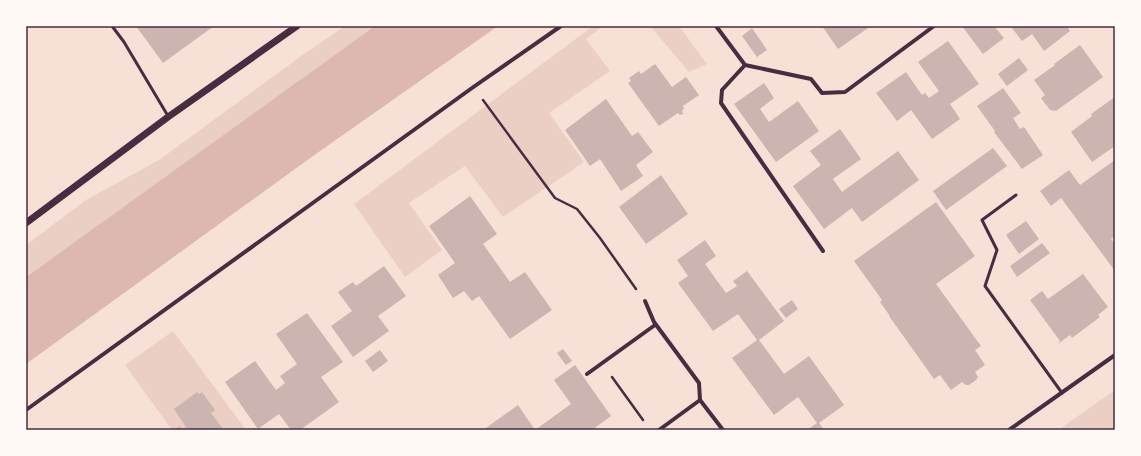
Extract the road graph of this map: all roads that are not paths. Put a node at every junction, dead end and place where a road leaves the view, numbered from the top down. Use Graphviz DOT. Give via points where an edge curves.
graph roads {
  1 [pos="112,26"];
  2 [pos="297,26"];
  3 [pos="561,26"];
  4 [pos="716,26"];
  5 [pos="934,26"];
  6 [pos="745,65"];
  7 [pos="168,117"];
  8 [pos="1016,195"];
  9 [pos="26,223"];
  10 [pos="823,251"];
  11 [pos="645,301"];
  12 [pos="655,325"];
  13 [pos="1115,355"];
  14 [pos="587,374"];
  15 [pos="1062,393"];
  16 [pos="700,400"];
  17 [pos="26,410"];
  18 [pos="659,430"];
  19 [pos="723,430"];
  20 [pos="1009,430"];
  1 -- 7 [label="lane"];
  2 -- 7 [label="street"];
  3 -- 17 [label="street"];
  4 -- 6 [label="street"];
  5 -- 6 [label="street" via="845,92 822,93 811,79"];
  6 -- 10 [label="street" via="722,90 721,103"];
  7 -- 9 [label="street"];
  8 -- 15 [label="lane" via="982,220 997,250 985,286"];
  11 -- 12 [label="street"];
  12 -- 14 [label="street"];
  12 -- 16 [label="street" via="699,383"];
  13 -- 15 [label="street"];
  15 -- 20 [label="street"];
  16 -- 18 [label="street"];
  16 -- 19 [label="street"];
}
